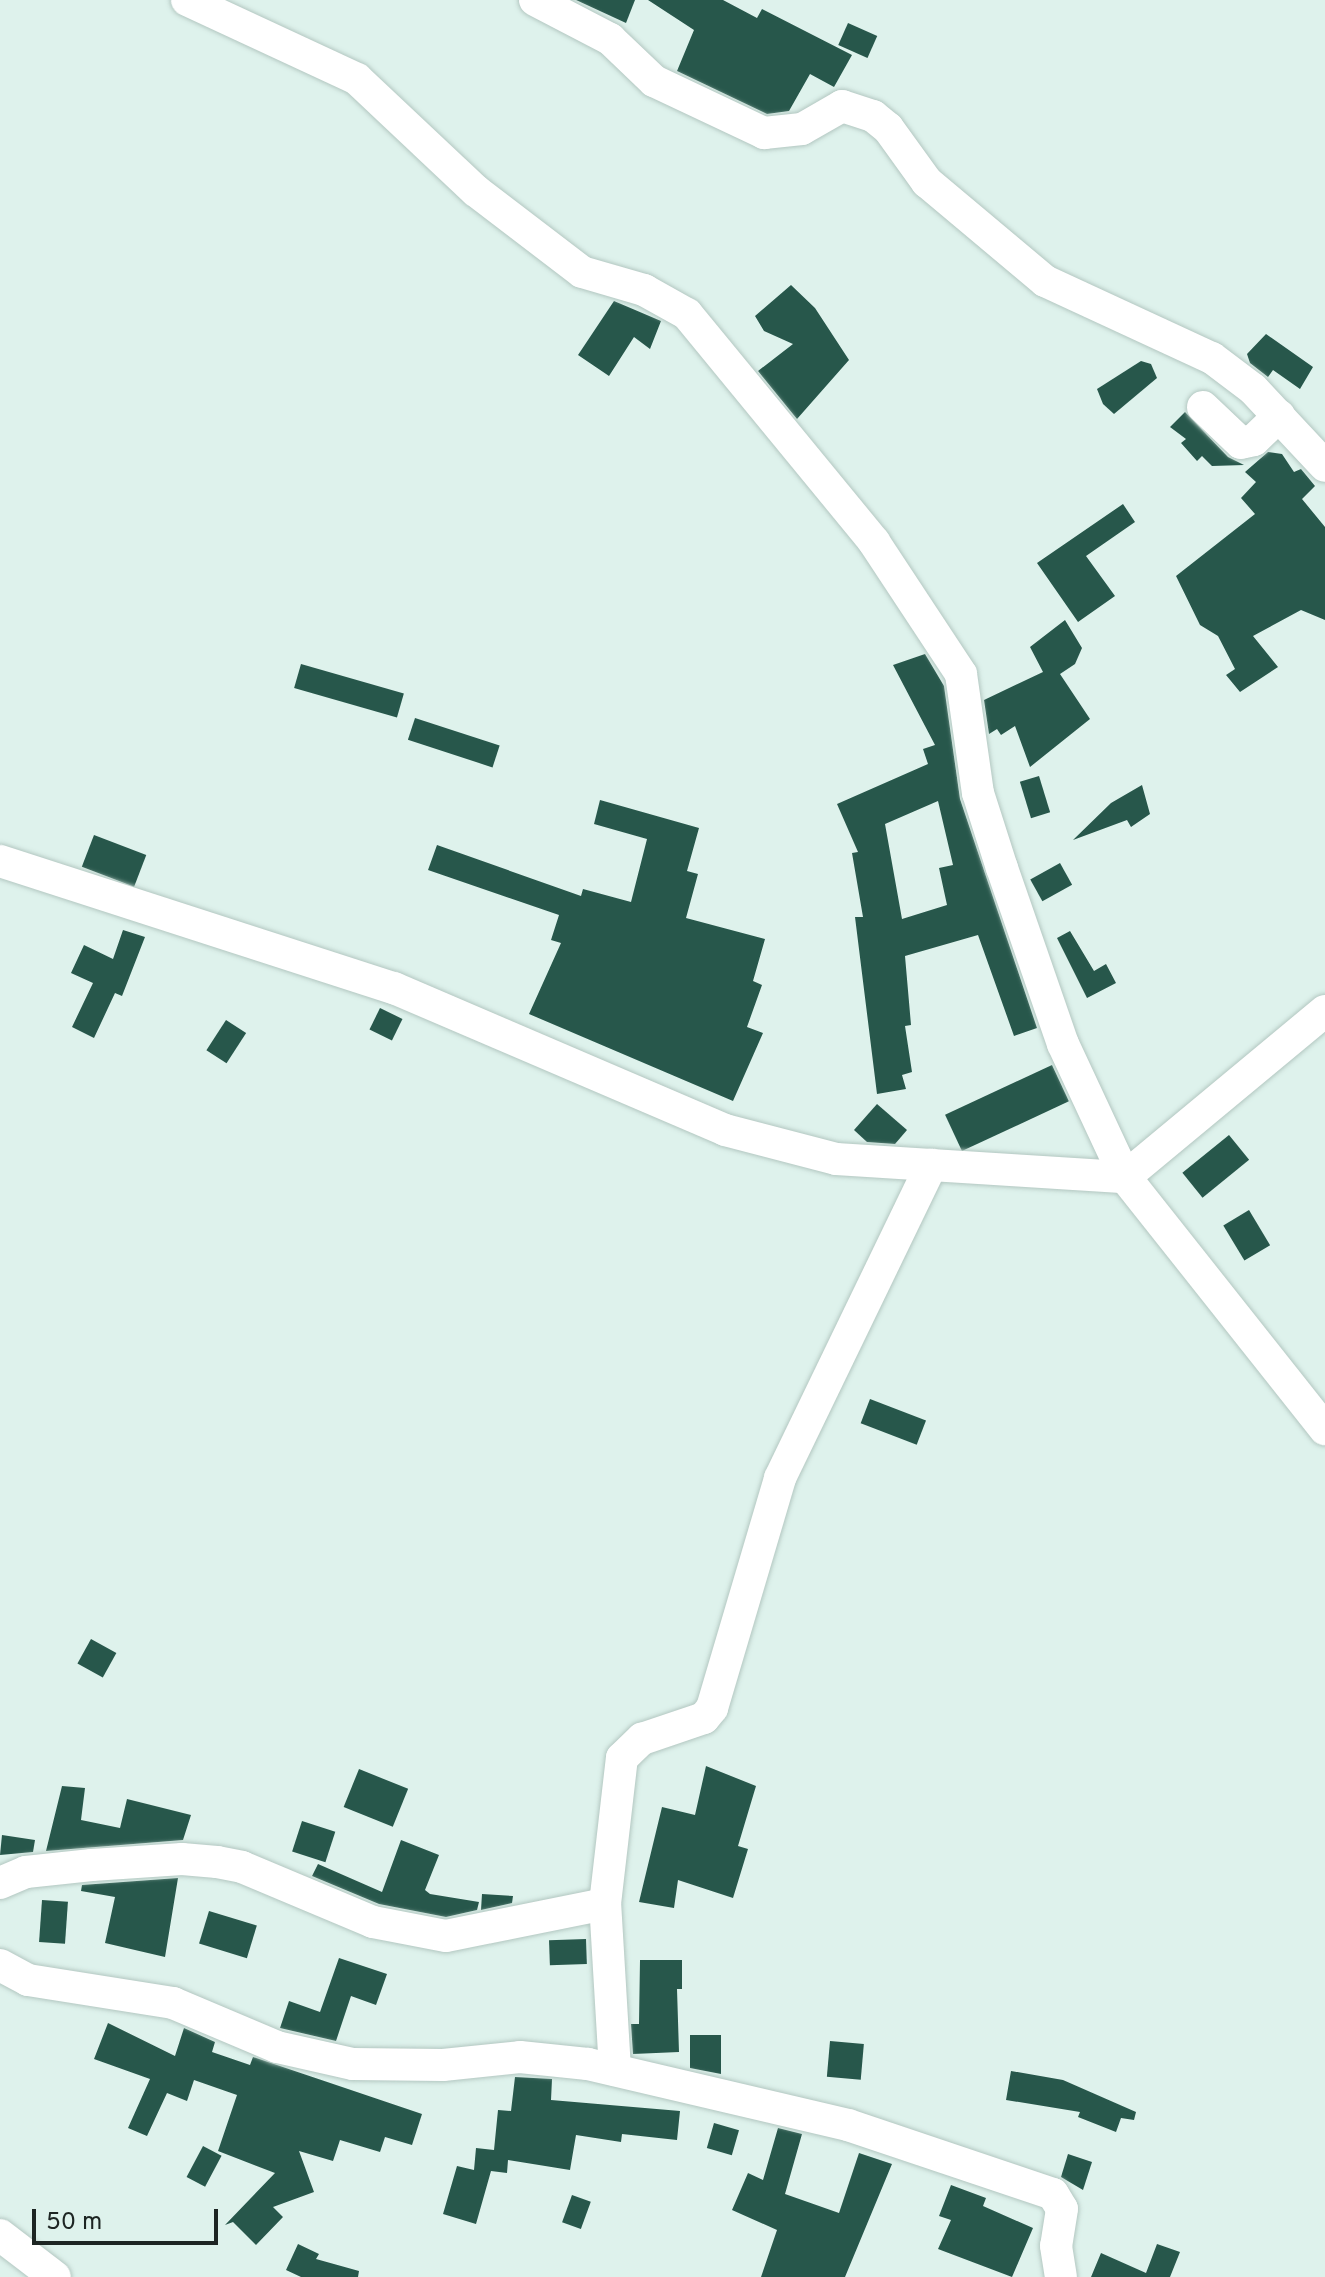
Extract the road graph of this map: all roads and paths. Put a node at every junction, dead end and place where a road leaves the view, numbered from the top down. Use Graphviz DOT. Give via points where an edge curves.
graph roads {
  1 [pos="187,0"];
  2 [pos="535,0"];
  3 [pos="1203,407"];
  4 [pos="1279,416"];
  5 [pos="1325,466"];
  6 [pos="0,861"];
  7 [pos="1325,1011"];
  8 [pos="931,1165"];
  9 [pos="1125,1177"];
  10 [pos="1325,1429"];
  11 [pos="0,1883"];
  12 [pos="605,1904"];
  13 [pos="0,1965"];
  14 [pos="615,2070"];
  15 [pos="0,2235"];
  16 [pos="55,2277"];
  17 [pos="1061,2277"];
  1 -- 9 [label="street" via="357,79 476,191 582,272 644,290 687,314 874,542 961,674 978,793 1002,868 1063,1044"];
  2 -- 4 [label="street" via="610,39 654,81 764,133 802,129 842,106 864,111 888,128 927,182 1045,281 1212,358"];
  3 -- 4 [label="street" via="1241,443 1254,440"];
  4 -- 5 [label="street"];
  6 -- 8 [label="street" via="394,988 725,1130 836,1159"];
  7 -- 9 [label="street"];
  8 -- 9 [label="street"];
  8 -- 12 [label="street" via="780,1478 712,1708 704,1718 642,1739 622,1758"];
  9 -- 10 [label="street"];
  11 -- 12 [label="street" via="26,1872 182,1859 217,1862 242,1867 373,1922 446,1936"];
  12 -- 14 [label="street"];
  13 -- 14 [label="street" via="28,1980 173,2003 277,2047 353,2064 443,2065 520,2057"];
  14 -- 17 [label="street" via="848,2125 1053,2194 1062,2209 1056,2246"];
  15 -- 16 [label="street"];
}
